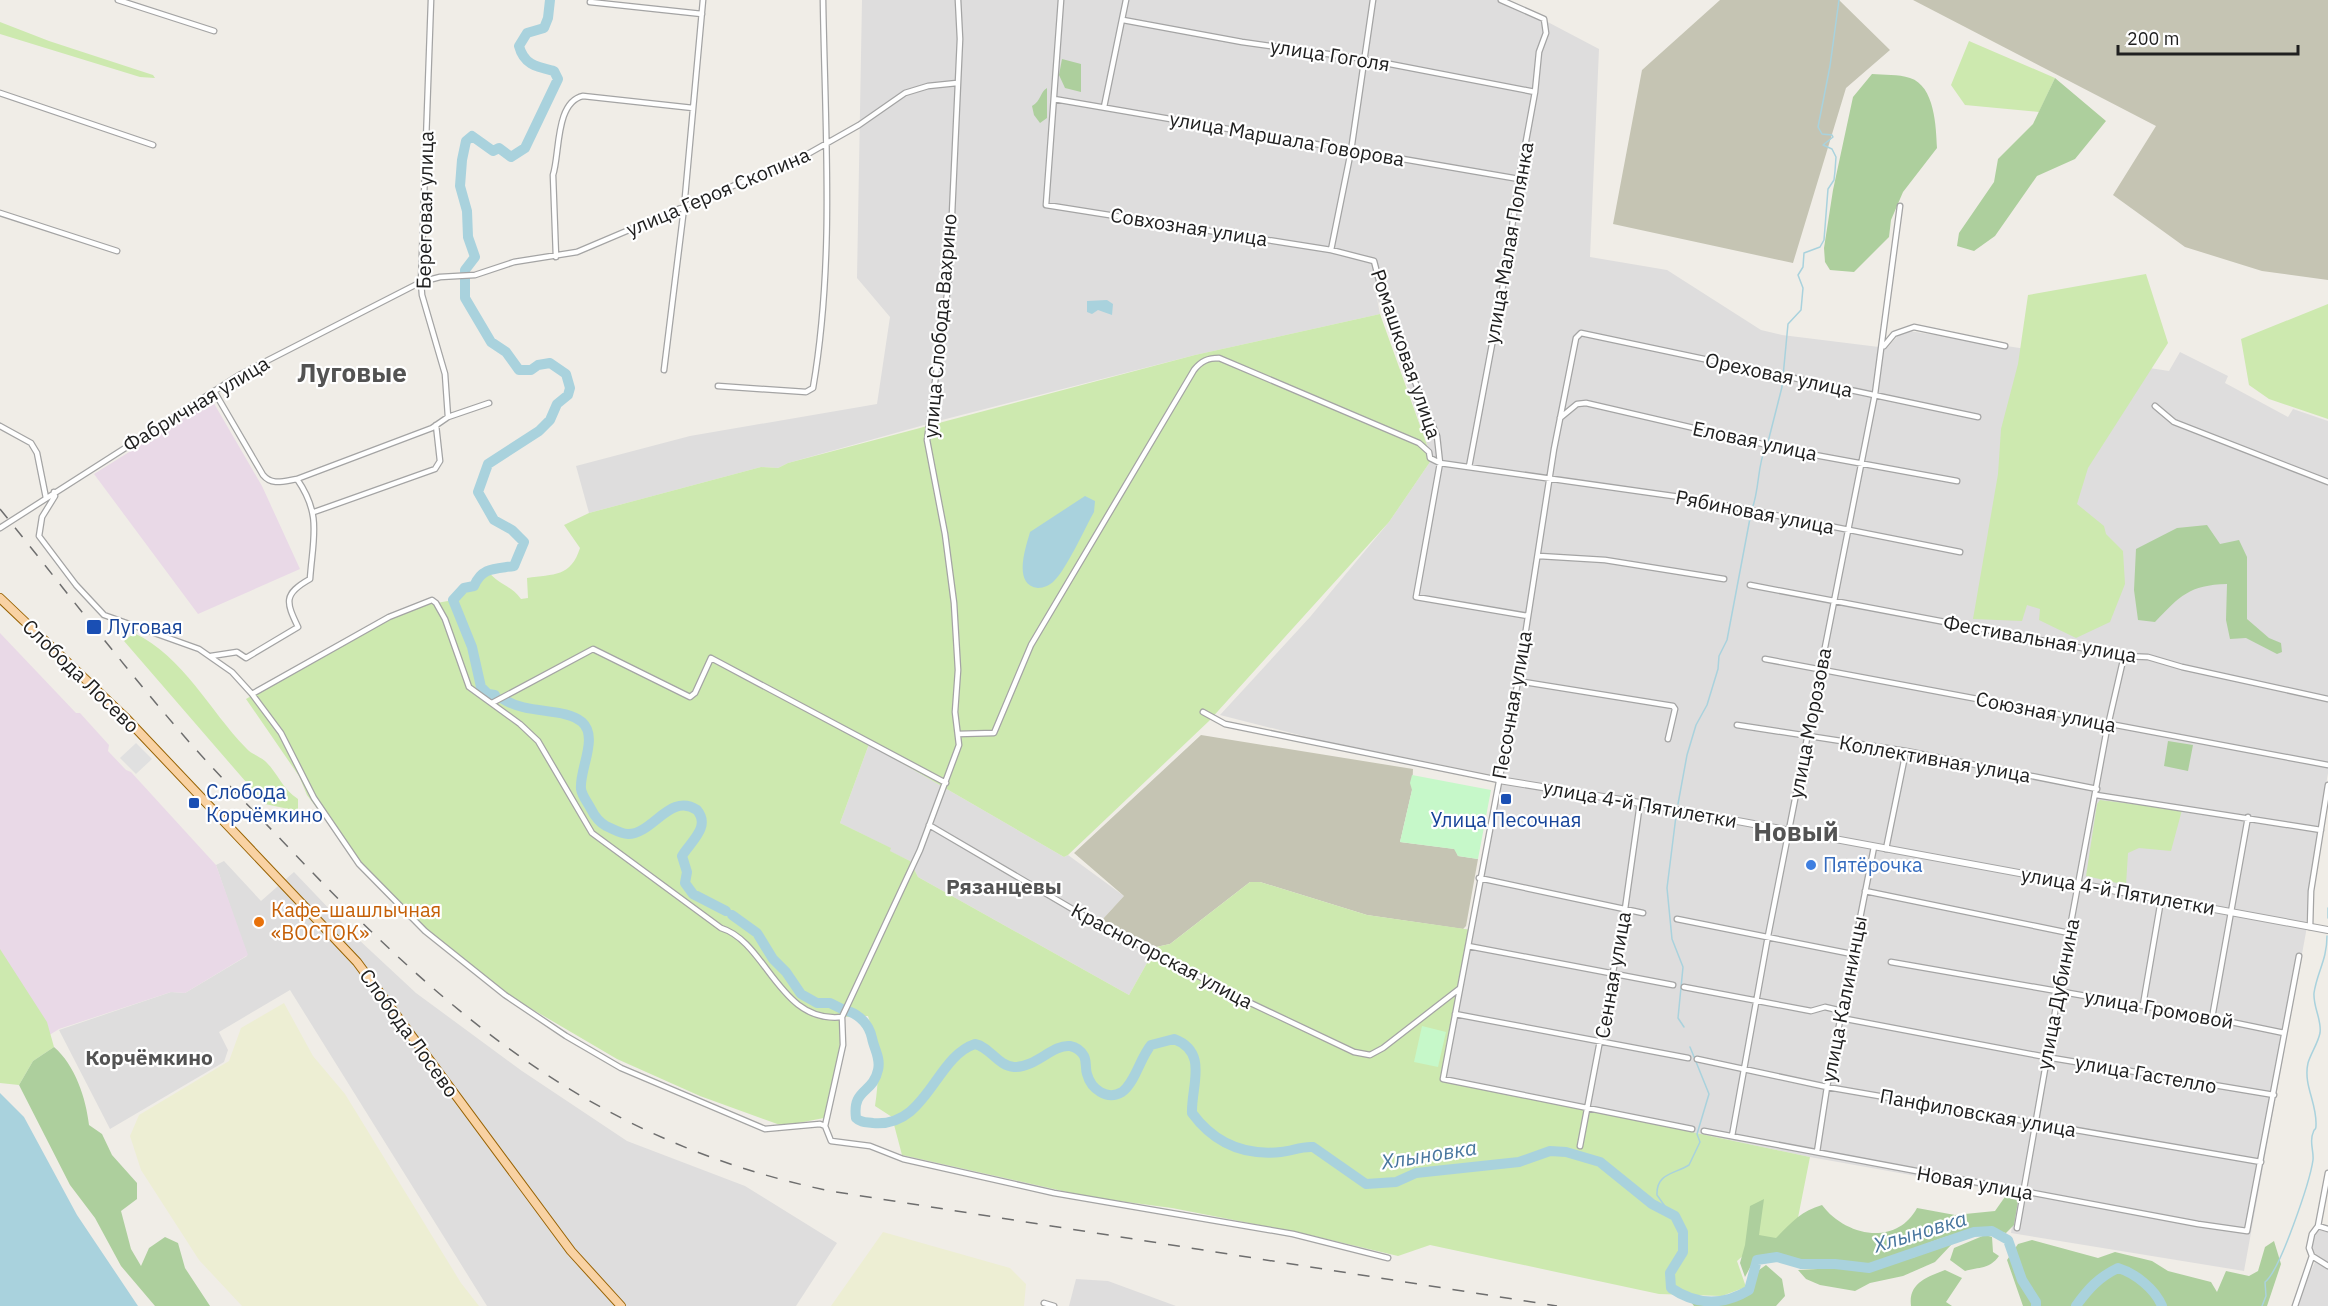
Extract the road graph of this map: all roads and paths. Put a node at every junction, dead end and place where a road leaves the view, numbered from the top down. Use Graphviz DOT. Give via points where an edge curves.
graph roads {
  1 [pos="118,0"];
  2 [pos="430,0"];
  3 [pos="703,0"];
  4 [pos="823,0"];
  5 [pos="958,0"];
  6 [pos="1060,0"];
  7 [pos="1126,0"];
  8 [pos="1373,0"];
  9 [pos="1500,0"];
  10 [pos="590,2"];
  11 [pos="702,14"];
  12 [pos="1123,20"];
  13 [pos="214,31"];
  14 [pos="1364,59"];
  15 [pos="957,83"];
  16 [pos="1535,92"];
  17 [pos="0,93"];
  18 [pos="1054,99"];
  19 [pos="1104,106"];
  20 [pos="693,108"];
  21 [pos="153,144"];
  22 [pos="827,144"];
  23 [pos="1351,151"];
  24 [pos="1519,179"];
  25 [pos="1900,206"];
  26 [pos="684,208"];
  27 [pos="0,213"];
  28 [pos="1331,250"];
  29 [pos="117,251"];
  30 [pos="556,257"];
  31 [pos="465,276"];
  32 [pos="421,282"];
  33 [pos="1581,333"];
  34 [pos="1884,346"];
  35 [pos="2005,346"];
  36 [pos="664,370"];
  37 [pos="718,386"];
  38 [pos="214,391"];
  39 [pos="1875,394"];
  40 [pos="489,403"];
  41 [pos="2155,406"];
  42 [pos="448,417"];
  43 [pos="1978,417"];
  44 [pos="1560,418"];
  45 [pos="436,425"];
  46 [pos="0,426"];
  47 [pos="1860,462"];
  48 [pos="1440,463"];
  49 [pos="1469,467"];
  50 [pos="1550,478"];
  51 [pos="297,479"];
  52 [pos="1956,481"];
  53 [pos="2328,482"];
  54 [pos="54,492"];
  55 [pos="46,498"];
  56 [pos="314,512"];
  57 [pos="0,528"];
  58 [pos="1848,530"];
  59 [pos="1960,552"];
  60 [pos="1539,556"];
  61 [pos="1724,579"];
  62 [pos="1750,585"];
  63 [pos="0,598"];
  64 [pos="1833,601"];
  65 [pos="1528,616"];
  66 [pos="212,656"];
  67 [pos="2124,656"];
  68 [pos="1765,659"];
  69 [pos="1820,670"];
  70 [pos="1518,681"];
  71 [pos="252,694"];
  72 [pos="2328,699"];
  73 [pos="492,703"];
  74 [pos="1203,712"];
  75 [pos="1737,725"];
  76 [pos="2108,725"];
  77 [pos="958,734"];
  78 [pos="1807,738"];
  79 [pos="1668,739"];
  80 [pos="1906,751"];
  81 [pos="2328,765"];
  82 [pos="1499,780"];
  83 [pos="946,783"];
  84 [pos="2328,785"];
  85 [pos="2097,789"];
  86 [pos="2096,795"];
  87 [pos="1640,803"];
  88 [pos="2248,817"];
  89 [pos="929,825"];
  90 [pos="2321,830"];
  91 [pos="1790,831"];
  92 [pos="1874,847"];
  93 [pos="1886,849"];
  94 [pos="1479,878"];
  95 [pos="2080,885"];
  96 [pos="1865,891"];
  97 [pos="2161,900"];
  98 [pos="1625,909"];
  99 [pos="2232,911"];
  100 [pos="1643,913"];
  101 [pos="1677,919"];
  102 [pos="2310,927"];
  103 [pos="2328,930"];
  104 [pos="2069,933"];
  105 [pos="1768,936"];
  106 [pos="1468,946"];
  107 [pos="1852,954"];
  108 [pos="2299,956"];
  109 [pos="1891,962"];
  110 [pos="1612,974"];
  111 [pos="1673,985"];
  112 [pos="1461,987"];
  113 [pos="1684,987"];
  114 [pos="2059,990"];
  115 [pos="1756,1001"];
  116 [pos="2143,1005"];
  117 [pos="1842,1011"];
  118 [pos="1455,1014"];
  119 [pos="842,1017"];
  120 [pos="1841,1018"];
  121 [pos="2212,1018"];
  122 [pos="2284,1033"];
  123 [pos="1601,1042"];
  124 [pos="2046,1057"];
  125 [pos="1688,1058"];
  126 [pos="1697,1059"];
  127 [pos="1743,1069"];
  128 [pos="1827,1087"];
  129 [pos="2274,1095"];
  130 [pos="1588,1109"];
  131 [pos="2034,1123"];
  132 [pos="825,1126"];
  133 [pos="1692,1129"];
  134 [pos="1704,1131"];
  135 [pos="1732,1136"];
  136 [pos="1580,1146"];
  137 [pos="1817,1152"];
  138 [pos="2261,1162"];
  139 [pos="2328,1173"];
  140 [pos="2022,1191"];
  141 [pos="2318,1226"];
  142 [pos="2017,1228"];
  143 [pos="2328,1229"];
  144 [pos="2312,1256"];
  145 [pos="1388,1258"];
  146 [pos="2328,1266"];
  147 [pos="1044,1303"];
  148 [pos="621,1306"];
  149 [pos="1054,1306"];
  150 [pos="2295,1306"];
  1 -- 13 [label="street"];
  2 -- 32 [label="street, Береговая улица"];
  3 -- 11 [label="street"];
  4 -- 22 [label="street"];
  5 -- 15 [label="street, улица Слобода Вахрино"];
  6 -- 18 [label="street"];
  7 -- 12 [label="street"];
  8 -- 14 [label="street"];
  9 -- 16 [label="street, улица Малая Полянка" via="1544,19 1546,33 1539,52"];
  10 -- 11 [label="street"];
  11 -- 20 [label="street"];
  12 -- 14 [label="street, улица Гоголя"];
  12 -- 19 [label="street"];
  14 -- 16 [label="street, улица Гоголя"];
  14 -- 23 [label="street"];
  15 -- 22 [label="street, улица Героя Скопина" via="905,93"];
  15 -- 77 [label="street, улица Слобода Вахрино" via="949,280 927,440 948,548 958,670"];
  16 -- 24 [label="street, улица Малая Полянка"];
  17 -- 21 [label="street"];
  18 -- 19 [label="street, улица Маршала Говорова"];
  18 -- 28 [label="street, Совхозная улица" via="1046,205"];
  19 -- 23 [label="street, улица Маршала Говорова"];
  20 -- 26 [label="street"];
  20 -- 30 [label="street" via="583,96 570,104 557,144 553,175"];
  22 -- 26 [label="street, улица Героя Скопина"];
  22 -- 37 [label="street" via="826,236 813,388 806,392"];
  23 -- 24 [label="street, улица Маршала Говорова"];
  23 -- 28 [label="street"];
  24 -- 49 [label="street, улица Малая Полянка"];
  25 -- 34 [label="street, улица Морозова"];
  26 -- 30 [label="street, улица Героя Скопина"];
  26 -- 36 [label="street"];
  27 -- 29 [label="street"];
  28 -- 48 [label="street, Ромашковая улица" via="1374,261 1392,325 1437,436"];
  30 -- 31 [label="street, улица Героя Скопина" via="514,262"];
  31 -- 32 [label="street, Фабричная улица"];
  32 -- 38 [label="street, Фабричная улица"];
  32 -- 42 [label="street, Береговая улица" via="445,374"];
  33 -- 39 [label="street, Ореховая улица"];
  33 -- 44 [label="street, Песочная улица" via="1573,347"];
  34 -- 35 [label="street" via="1894,334 1914,327"];
  34 -- 39 [label="street, улица Морозова"];
  38 -- 51 [label="street" via="268,481"];
  38 -- 54 [label="street, Фабричная улица"];
  39 -- 43 [label="street, Ореховая улица"];
  39 -- 47 [label="street, улица Морозова"];
  40 -- 42 [label="street"];
  41 -- 53 [label="street" via="2174,422"];
  42 -- 45 [label="street"];
  44 -- 47 [label="street, Еловая улица" via="1577,404 1586,403 1761,445"];
  44 -- 50 [label="street, Песочная улица"];
  45 -- 51 [label="street"];
  45 -- 56 [label="street" via="440,461 435,469"];
  46 -- 55 [label="street" via="30,443 38,453"];
  47 -- 52 [label="street, Еловая улица"];
  47 -- 58 [label="street, улица Морозова"];
  48 -- 49 [label="street, Рябиновая улица"];
  48 -- 65 [label="street, Ромашковая улица" via="1416,597"];
  48 -- 77 [label="street" via="1430,458 1419,443 1219,358 1203,361 1194,370 1031,645 994,733"];
  49 -- 50 [label="street, Рябиновая улица"];
  50 -- 58 [label="street, Рябиновая улица" via="1683,497"];
  50 -- 60 [label="street, Песочная улица"];
  51 -- 56 [label="street"];
  54 -- 55 [label="street, Фабричная улица"];
  54 -- 66 [label="street" via="39,526 39,536 93,604 104,615"];
  55 -- 57 [label="street, Фабричная улица"];
  56 -- 66 [label="street" via="310,579 296,587 288,599 298,627 246,658 237,652"];
  58 -- 59 [label="street, Рябиновая улица"];
  58 -- 64 [label="street, улица Морозова"];
  60 -- 61 [label="street" via="1605,560"];
  60 -- 65 [label="street, Песочная улица"];
  62 -- 64 [label="street, Фестивальная улица"];
  63 -- 148 [label="main road, Слобода Лосево" via="125,717 357,962 564,1242"];
  64 -- 67 [label="street, Фестивальная улица"];
  64 -- 69 [label="street, улица Морозова"];
  65 -- 70 [label="street, Песочная улица"];
  66 -- 71 [label="street"];
  67 -- 72 [label="street, Фестивальная улица" via="2148,657"];
  67 -- 76 [label="street, улица Дубинина"];
  68 -- 69 [label="street, Союзная улица"];
  69 -- 76 [label="street, Союзная улица"];
  69 -- 78 [label="street, улица Морозова"];
  70 -- 79 [label="street" via="1673,706"];
  70 -- 82 [label="street, Песочная улица"];
  71 -- 73 [label="street" via="389,617 432,600 445,619 469,687"];
  71 -- 132 [label="street" via="290,748 314,798 359,864 426,932 505,995 621,1068 765,1129"];
  73 -- 83 [label="street" via="593,648 690,697 711,658"];
  73 -- 119 [label="street" via="538,741 599,841 722,928 737,934 770,977 794,1000 818,1015"];
  74 -- 82 [label="street, улица 4-й Пятилетки" via="1225,724"];
  75 -- 78 [label="street, Коллективная улица"];
  76 -- 81 [label="street, Союзная улица"];
  76 -- 85 [label="street, улица Дубинина"];
  77 -- 83 [label="street, улица Слобода Вахрино" via="959,745"];
  78 -- 80 [label="street, Коллективная улица"];
  78 -- 91 [label="street, улица Морозова"];
  80 -- 85 [label="street, Коллективная улица"];
  80 -- 93 [label="street"];
  82 -- 87 [label="street, улица 4-й Пятилетки"];
  82 -- 94 [label="street, Песочная улица"];
  83 -- 89 [label="street, улица Слобода Вахрино"];
  84 -- 90 [label="street"];
  85 -- 86 [label="street, улица Дубинина"];
  86 -- 88 [label="street"];
  86 -- 95 [label="street, улица Дубинина"];
  87 -- 91 [label="street, улица 4-й Пятилетки"];
  87 -- 98 [label="street, Сенная улица"];
  88 -- 90 [label="street"];
  88 -- 99 [label="street"];
  89 -- 112 [label="street, Красногорская улица" via="1086,917 1353,1052 1370,1055 1429,1015"];
  89 -- 119 [label="street, улица Слобода Вахрино"];
  90 -- 102 [label="street" via="2311,891"];
  91 -- 92 [label="street, улица 4-й Пятилетки"];
  91 -- 105 [label="street, улица Морозова"];
  92 -- 93 [label="street, улица 4-й Пятилетки"];
  92 -- 96 [label="street, улица Калининцы"];
  93 -- 95 [label="street, улица 4-й Пятилетки"];
  94 -- 98 [label="street"];
  94 -- 106 [label="street, Песочная улица"];
  95 -- 97 [label="street, улица 4-й Пятилетки"];
  95 -- 104 [label="street, улица Дубинина"];
  96 -- 104 [label="street"];
  96 -- 107 [label="street, улица Калининцы"];
  97 -- 99 [label="street, улица 4-й Пятилетки"];
  97 -- 116 [label="street"];
  98 -- 100 [label="street"];
  98 -- 110 [label="street, Сенная улица"];
  99 -- 102 [label="street, улица 4-й Пятилетки"];
  99 -- 121 [label="street"];
  101 -- 105 [label="street"];
  102 -- 103 [label="street, улица 4-й Пятилетки"];
  104 -- 114 [label="street, улица Дубинина"];
  105 -- 107 [label="street"];
  105 -- 115 [label="street, улица Морозова"];
  106 -- 110 [label="street"];
  106 -- 112 [label="street, Песочная улица"];
  107 -- 117 [label="street, улица Калининцы"];
  108 -- 122 [label="street"];
  109 -- 114 [label="street, улица Громовой"];
  110 -- 111 [label="street"];
  110 -- 123 [label="street, Сенная улица"];
  112 -- 118 [label="street, Песочная улица"];
  113 -- 115 [label="street"];
  114 -- 116 [label="street, улица Громовой"];
  114 -- 124 [label="street, улица Дубинина"];
  115 -- 117 [label="street" via="1810,1011 1825,1007"];
  115 -- 127 [label="street, улица Морозова"];
  116 -- 121 [label="street, улица Громовой"];
  117 -- 120 [label="street, улица Калининцы"];
  118 -- 123 [label="street"];
  118 -- 130 [label="street, Песочная улица" via="1443,1078"];
  119 -- 132 [label="street, улица Слобода Вахрино" via="843,1045"];
  120 -- 124 [label="street, улица Гастелло"];
  120 -- 128 [label="street, улица Калининцы"];
  121 -- 122 [label="street, улица Громовой"];
  122 -- 129 [label="street"];
  123 -- 125 [label="street"];
  123 -- 130 [label="street, Сенная улица"];
  124 -- 129 [label="street, улица Гастелло"];
  124 -- 131 [label="street, улица Дубинина"];
  126 -- 127 [label="street, Панфиловская улица"];
  127 -- 128 [label="street, Панфиловская улица"];
  127 -- 135 [label="street, улица Морозова"];
  128 -- 131 [label="street, Панфиловская улица"];
  128 -- 137 [label="street, улица Калининцы"];
  129 -- 138 [label="street"];
  130 -- 133 [label="street"];
  130 -- 136 [label="street, Сенная улица"];
  131 -- 138 [label="street, Панфиловская улица"];
  131 -- 140 [label="street, улица Дубинина"];
  132 -- 145 [label="street" via="831,1141 870,1146 903,1159 1079,1198 1293,1234"];
  134 -- 135 [label="street, Новая улица"];
  135 -- 137 [label="street, Новая улица"];
  137 -- 140 [label="street, Новая улица"];
  138 -- 140 [label="street, Новая улица" via="2247,1231"];
  139 -- 141 [label="street"];
  140 -- 142 [label="street, улица Дубинина"];
  141 -- 143 [label="street"];
  141 -- 144 [label="street" via="2308,1248"];
  144 -- 146 [label="street"];
  144 -- 150 [label="street"];
  147 -- 149 [label="street"];
}
